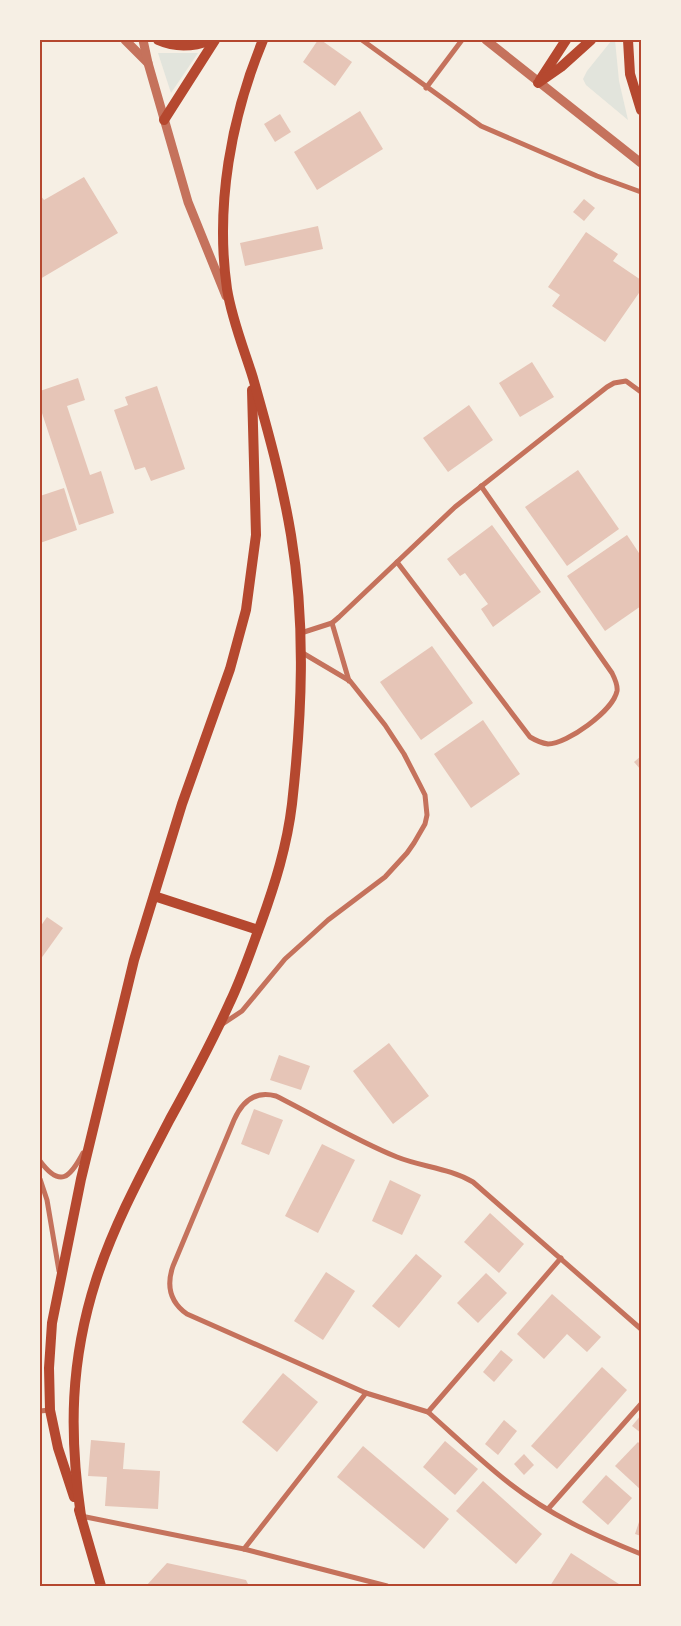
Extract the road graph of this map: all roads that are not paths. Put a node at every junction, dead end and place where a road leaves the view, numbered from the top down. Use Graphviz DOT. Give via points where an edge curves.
graph roads {
  1 [pos="125,40"];
  2 [pos="144,40"];
  3 [pos="158,40"];
  4 [pos="211,40"];
  5 [pos="215,40"];
  6 [pos="362,40"];
  7 [pos="462,40"];
  8 [pos="486,40"];
  9 [pos="566,40"];
  10 [pos="591,40"];
  11 [pos="628,40"];
  12 [pos="262,43"];
  13 [pos="148,63"];
  14 [pos="538,83"];
  15 [pos="426,88"];
  16 [pos="641,110"];
  17 [pos="164,120"];
  18 [pos="641,163"];
  19 [pos="641,192"];
  20 [pos="231,307"];
  21 [pos="251,374"];
  22 [pos="641,392"];
  23 [pos="481,486"];
  24 [pos="397,562"];
  25 [pos="332,623"];
  26 [pos="301,633"];
  27 [pos="302,652"];
  28 [pos="350,681"];
  29 [pos="154,896"];
  30 [pos="258,930"];
  31 [pos="218,1027"];
  32 [pos="91,1139"];
  33 [pos="40,1161"];
  34 [pos="40,1179"];
  35 [pos="561,1258"];
  36 [pos="60,1280"];
  37 [pos="641,1329"];
  38 [pos="366,1393"];
  39 [pos="641,1404"];
  40 [pos="45,1410"];
  41 [pos="428,1412"];
  42 [pos="548,1509"];
  43 [pos="81,1516"];
  44 [pos="244,1549"];
  45 [pos="641,1554"];
  46 [pos="101,1586"];
  47 [pos="387,1586"];
  1 -- 13 [label="street"];
  2 -- 13 [label="street"];
  3 -- 4 [label="main road" via="184,46"];
  5 -- 17 [label="main road"];
  6 -- 15 [label="street"];
  7 -- 15 [label="street"];
  8 -- 14 [label="street"];
  9 -- 14 [label="main road"];
  10 -- 14 [label="main road" via="561,68"];
  11 -- 16 [label="main road" via="630,74"];
  12 -- 20 [label="main road" via="246,85 227,176 224,244"];
  13 -- 17 [label="street"];
  14 -- 18 [label="street"];
  15 -- 19 [label="street" via="481,126"];
  17 -- 20 [label="street" via="188,202"];
  20 -- 21 [label="main road"];
  21 -- 26 [label="main road" via="277,461 291,537"];
  21 -- 29 [label="main road" via="256,534 246,610 233,662 182,804"];
  22 -- 23 [label="street" via="626,381 606,387"];
  23 -- 24 [label="street"];
  23 -- 24 [label="street" via="612,673 617,693 603,713 559,742 546,744 530,737"];
  24 -- 25 [label="street"];
  25 -- 26 [label="street"];
  25 -- 28 [label="street"];
  26 -- 27 [label="main road"];
  27 -- 28 [label="street"];
  27 -- 30 [label="main road" via="301,705 288,829 278,875"];
  28 -- 31 [label="street" via="404,754 425,795 425,824 407,853 385,877 311,935 285,959 242,1011"];
  29 -- 30 [label="main road"];
  29 -- 32 [label="main road" via="134,960"];
  30 -- 31 [label="main road"];
  31 -- 43 [label="main road" via="132,1192 103,1259 91,1297 73,1402 74,1464"];
  32 -- 33 [label="street" via="67,1176 55,1176"];
  32 -- 36 [label="main road"];
  34 -- 36 [label="street" via="47,1200"];
  35 -- 37 [label="street"];
  35 -- 38 [label="street" via="466,1177 387,1153 276,1096 256,1096 241,1106 173,1266 169,1282 171,1295 187,1314"];
  35 -- 41 [label="street"];
  36 -- 40 [label="main road" via="51,1336"];
  38 -- 41 [label="street"];
  38 -- 44 [label="street"];
  39 -- 42 [label="street"];
  40 -- 43 [label="main road"];
  41 -- 42 [label="street" via="508,1482"];
  42 -- 45 [label="street" via="588,1532"];
  43 -- 44 [label="street"];
  43 -- 46 [label="main road"];
  44 -- 47 [label="street"];
}
